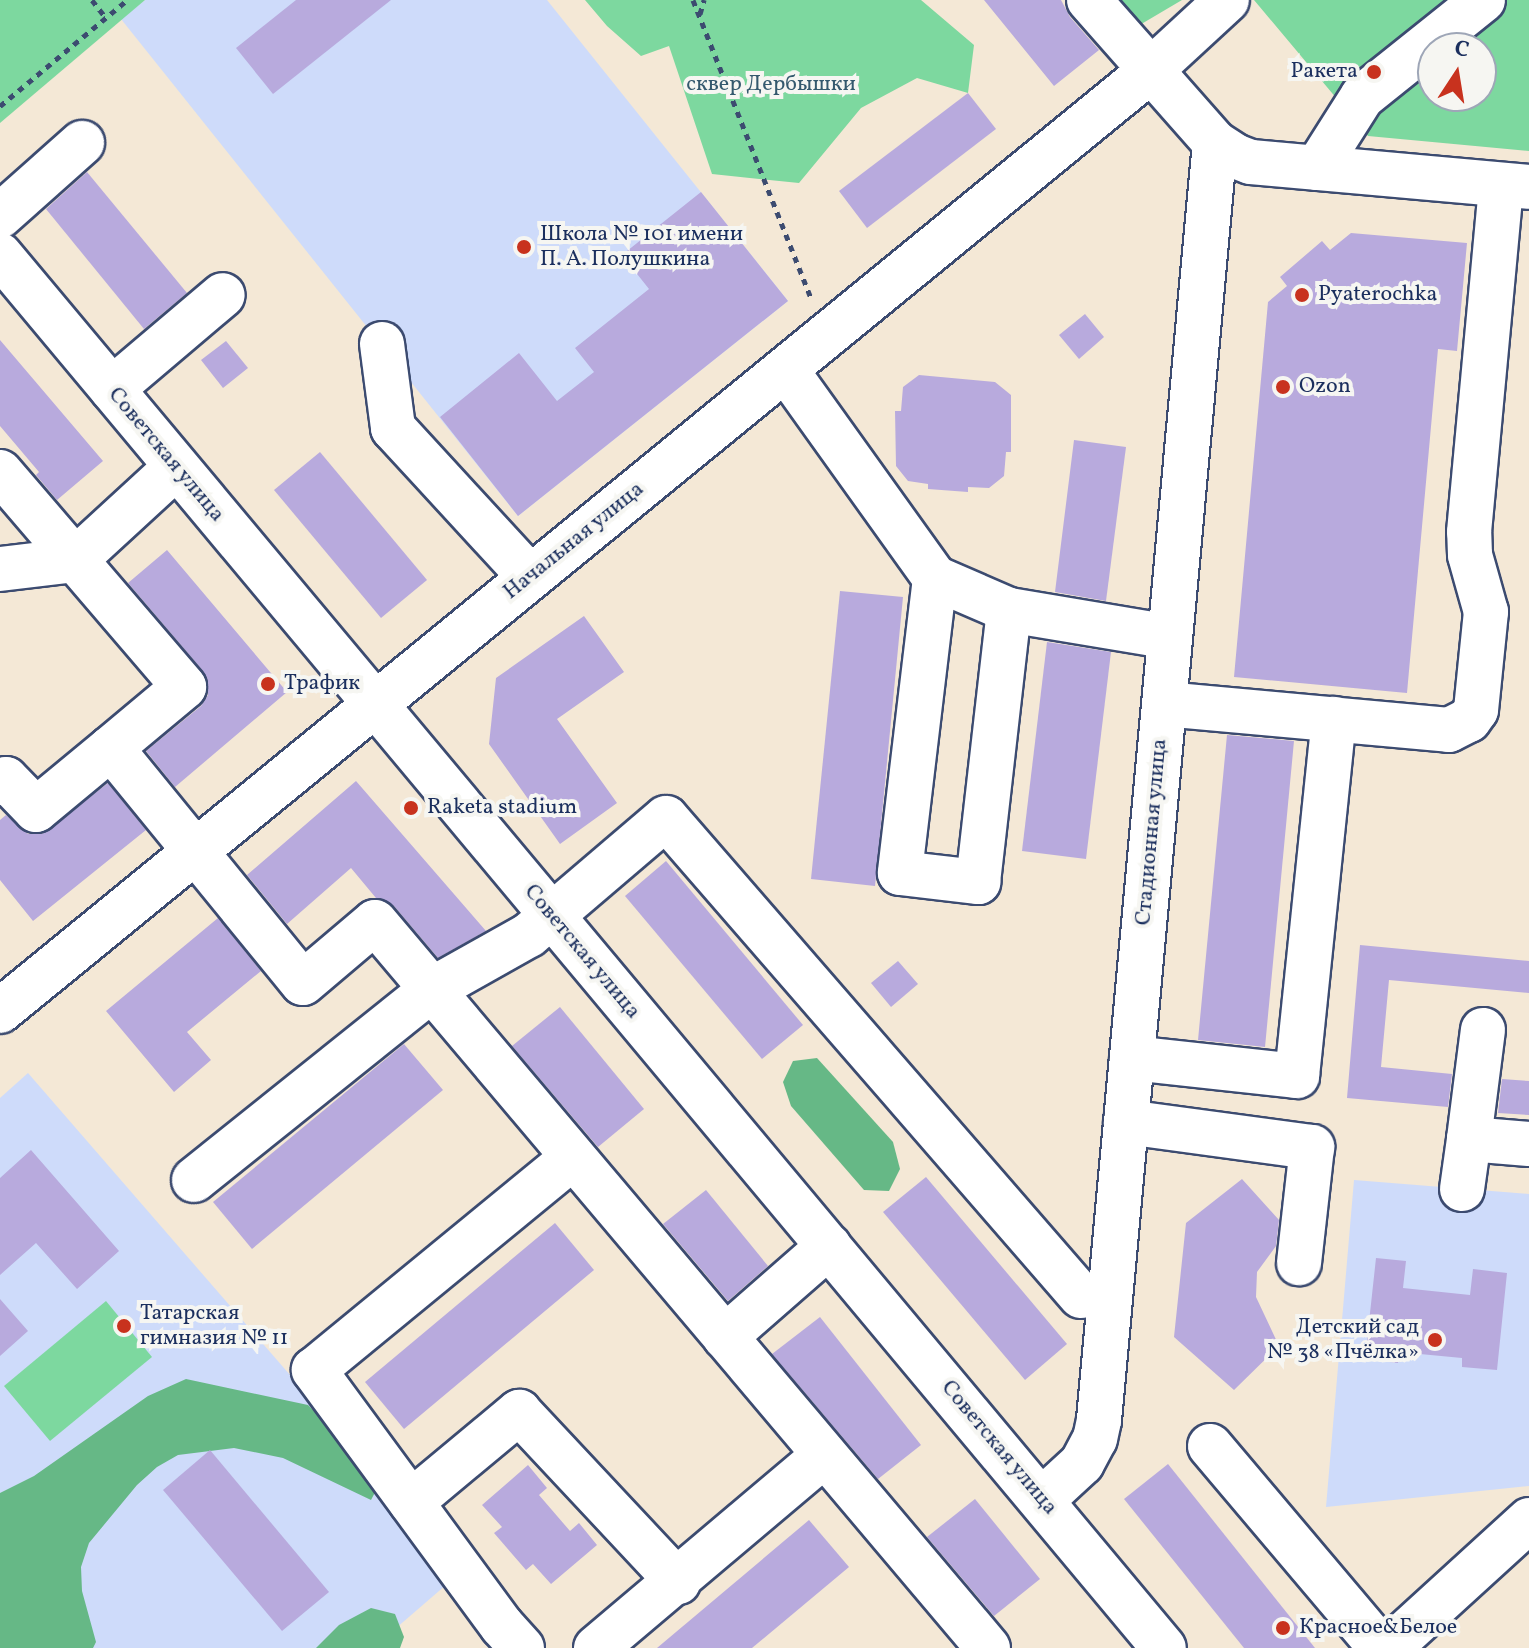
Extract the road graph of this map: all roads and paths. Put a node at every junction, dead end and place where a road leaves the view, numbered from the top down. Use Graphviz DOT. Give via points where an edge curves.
graph roads {
  1 [pos="92,0"];
  2 [pos="127,0"];
  3 [pos="693,0"];
  4 [pos="704,0"];
  5 [pos="1089,0"];
  6 [pos="1227,0"];
  7 [pos="1483,0"];
  8 [pos="699,15"];
  9 [pos="106,18"];
  10 [pos="1149,72"];
  11 [pos="0,106"];
  12 [pos="82,143"];
  13 [pos="1215,143"];
  14 [pos="1317,168"];
  15 [pos="1515,186"];
  16 [pos="0,216"];
  17 [pos="0,255"];
  18 [pos="223,295"];
  19 [pos="826,336"];
  20 [pos="382,344"];
  21 [pos="786,370"];
  22 [pos="112,389"];
  23 [pos="176,467"];
  24 [pos="0,472"];
  25 [pos="75,560"];
  26 [pos="0,569"];
  27 [pos="530,577"];
  28 [pos="935,578"];
  29 [pos="1009,610"];
  30 [pos="1170,637"];
  31 [pos="374,704"];
  32 [pos="1164,704"];
  33 [pos="1334,719"];
  34 [pos="111,748"];
  35 [pos="0,783"];
  36 [pos="193,852"];
  37 [pos="551,914"];
  38 [pos="431,990"];
  39 [pos="0,1011"];
  40 [pos="1483,1030"];
  41 [pos="1132,1058"];
  42 [pos="1126,1122"];
  43 [pos="1469,1139"];
  44 [pos="1529,1144"];
  45 [pos="573,1157"];
  46 [pos="194,1180"];
  47 [pos="1462,1189"];
  48 [pos="829,1246"];
  49 [pos="1299,1263"];
  50 [pos="1081,1296"];
  51 [pos="725,1337"];
  52 [pos="1210,1446"];
  53 [pos="824,1455"];
  54 [pos="1043,1499"];
  55 [pos="411,1502"];
  56 [pos="1529,1520"];
  57 [pos="678,1582"];
  58 [pos="498,1641"];
  59 [pos="596,1648"];
  60 [pos="988,1648"];
  61 [pos="1164,1648"];
  62 [pos="1381,1648"];
  63 [pos="1389,1648"];
  1 -- 9 [label="path"];
  2 -- 9 [label="path"];
  3 -- 8 [label="path"];
  4 -- 8 [label="path"];
  5 -- 10 [label="street"];
  6 -- 10 [label="street, Начальная улица"];
  7 -- 14 [label="street" via="1362,97"];
  8 -- 19 [label="path"];
  9 -- 11 [label="path"];
  10 -- 13 [label="street"];
  10 -- 19 [label="street, Начальная улица"];
  12 -- 16 [label="street"];
  13 -- 14 [label="street" via="1251,162"];
  13 -- 30 [label="street, Стадионная улица"];
  14 -- 15 [label="street"];
  15 -- 33 [label="street" via="1469,532 1486,612 1476,710 1449,730"];
  17 -- 22 [label="street, Советская улица"];
  18 -- 22 [label="street"];
  19 -- 21 [label="street, Начальная улица"];
  20 -- 27 [label="street" via="393,428"];
  21 -- 27 [label="street, Начальная улица"];
  21 -- 28 [label="street"];
  22 -- 23 [label="street, Советская улица"];
  23 -- 25 [label="street"];
  23 -- 31 [label="street, Советская улица"];
  24 -- 25 [label="street"];
  25 -- 26 [label="street"];
  25 -- 34 [label="street" via="184,687"];
  27 -- 31 [label="street, Начальная улица"];
  28 -- 29 [label="street"];
  28 -- 29 [label="street" via="900,873 978,882"];
  29 -- 30 [label="street"];
  30 -- 32 [label="street, Стадионная улица"];
  31 -- 36 [label="street, Начальная улица"];
  31 -- 37 [label="street, Советская улица"];
  32 -- 33 [label="street"];
  32 -- 41 [label="street, Стадионная улица"];
  33 -- 41 [label="street" via="1297,1076"];
  34 -- 35 [label="street" via="36,810 6,779"];
  34 -- 36 [label="street"];
  36 -- 38 [label="street" via="303,983 375,922"];
  36 -- 39 [label="street, Начальная улица"];
  37 -- 38 [label="street" via="529,935"];
  37 -- 48 [label="street, Советская улица"];
  37 -- 50 [label="street" via="666,818"];
  38 -- 45 [label="street"];
  38 -- 46 [label="street"];
  40 -- 43 [label="street"];
  41 -- 42 [label="street, Стадионная улица"];
  42 -- 49 [label="street" via="1312,1147"];
  42 -- 54 [label="street, Стадионная улица" via="1095,1439 1082,1463"];
  43 -- 44 [label="street"];
  43 -- 47 [label="street"];
  45 -- 51 [label="street"];
  45 -- 55 [label="street" via="314,1370"];
  48 -- 51 [label="street"];
  48 -- 54 [label="street, Советская улица"];
  51 -- 53 [label="street"];
  52 -- 62 [label="street"];
  53 -- 57 [label="street"];
  53 -- 60 [label="street"];
  54 -- 61 [label="street, Советская улица"];
  55 -- 57 [label="street" via="519,1412"];
  55 -- 58 [label="street"];
  56 -- 63 [label="street"];
  57 -- 59 [label="street"];
}
